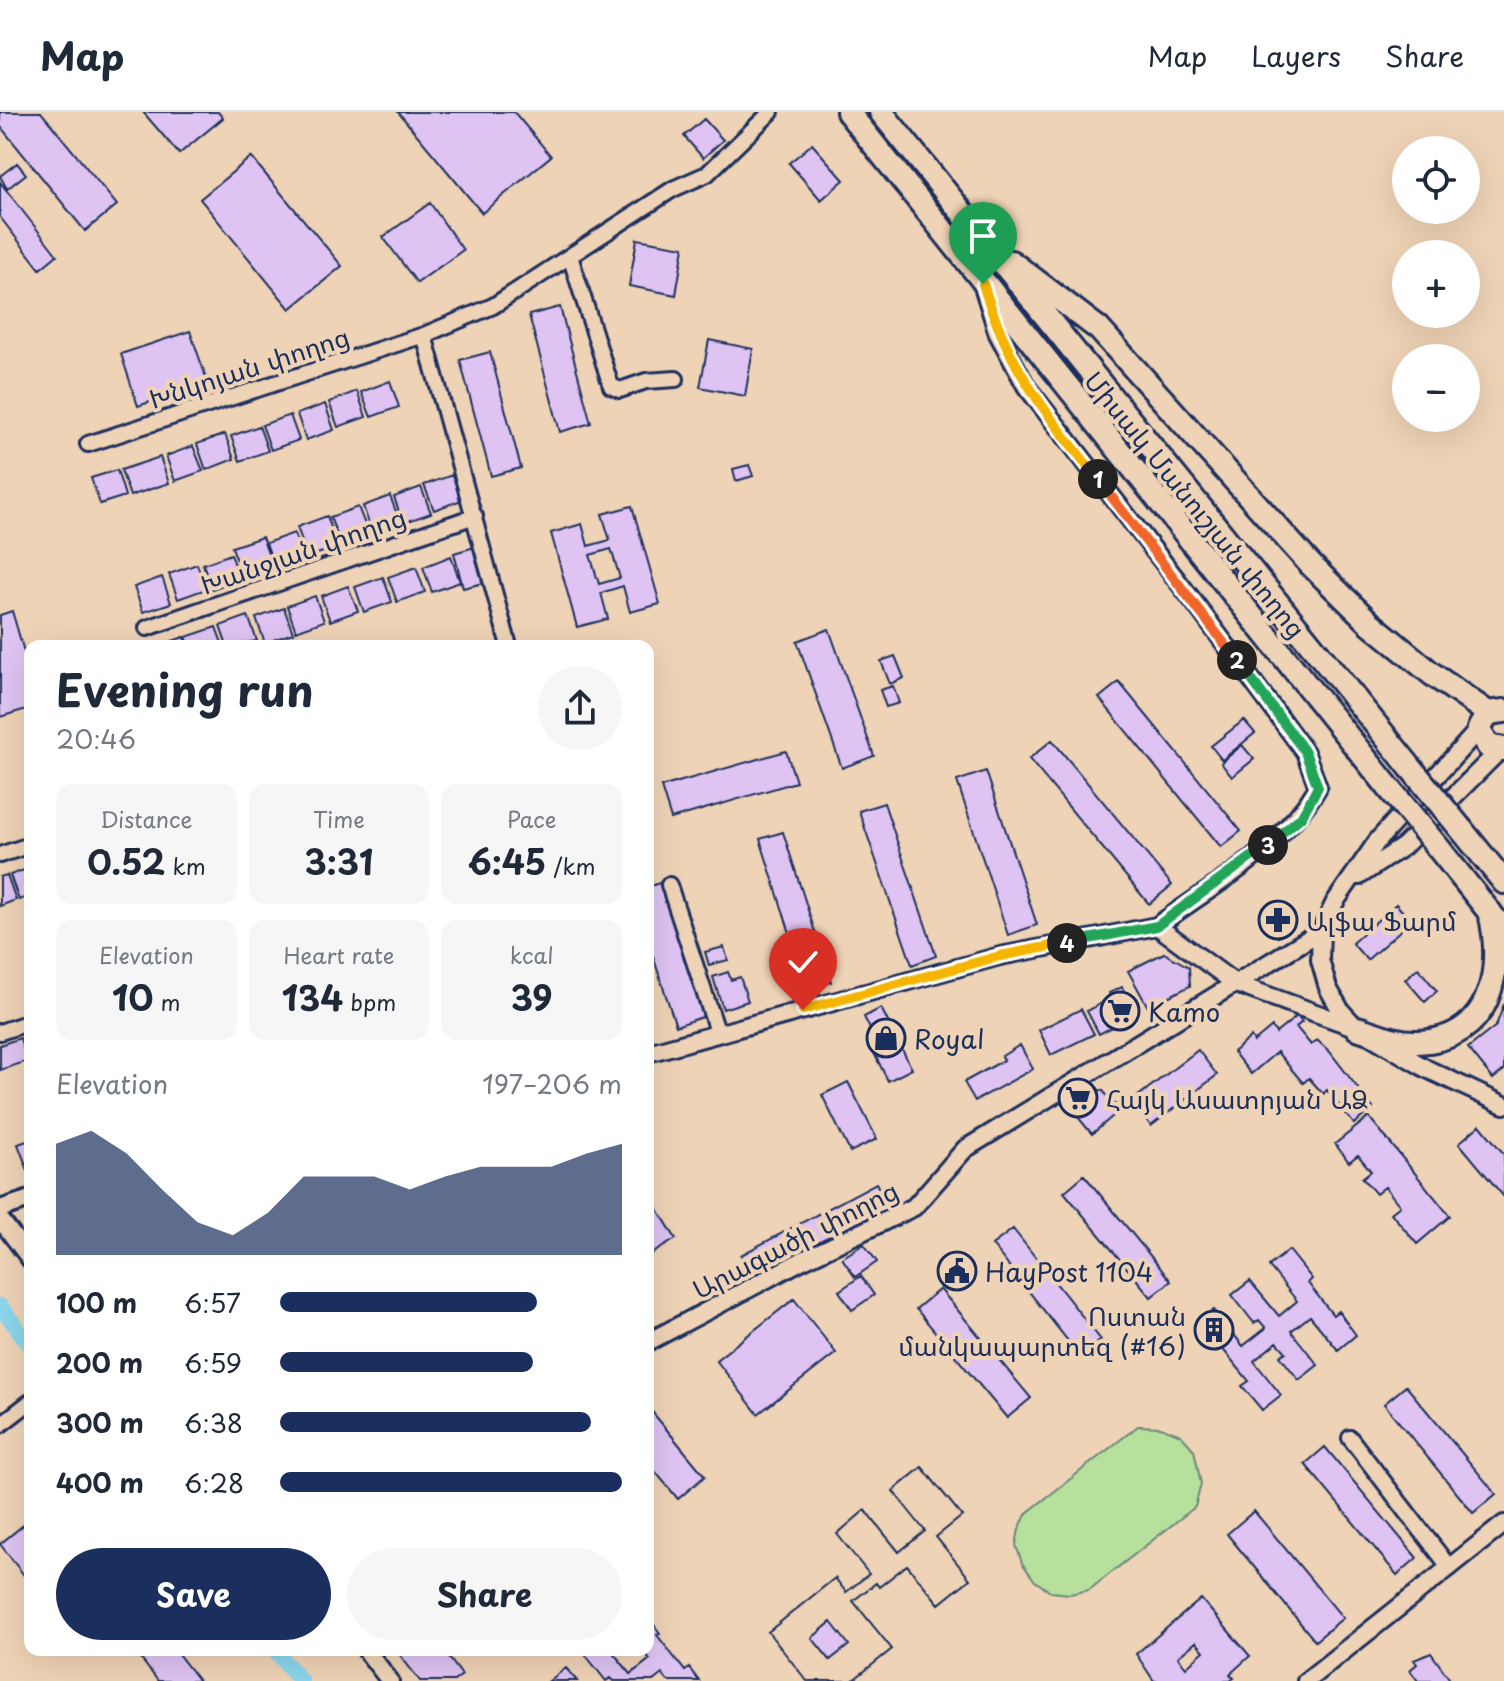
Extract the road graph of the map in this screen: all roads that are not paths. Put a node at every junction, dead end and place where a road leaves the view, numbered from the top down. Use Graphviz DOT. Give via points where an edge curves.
graph roads {
  1 [pos="771,112"];
  2 [pos="848,112"];
  3 [pos="881,112"];
  4 [pos="980,237"];
  5 [pos="570,256"];
  6 [pos="983,284"];
  7 [pos="424,335"];
  8 [pos="676,379"];
  9 [pos="88,444"];
  10 [pos="475,516"];
  11 [pos="147,628"];
  12 [pos="507,640"];
  13 [pos="1494,713"];
  14 [pos="1502,750"];
  15 [pos="24,847"];
  16 [pos="0,855"];
  17 [pos="1354,879"];
  18 [pos="1504,882"];
  19 [pos="669,885"];
  20 [pos="1497,921"];
  21 [pos="1157,926"];
  22 [pos="1321,931"];
  23 [pos="1236,984"];
  24 [pos="24,1024"];
  25 [pos="1357,1028"];
  26 [pos="0,1032"];
  27 [pos="718,1034"];
  28 [pos="654,1051"];
  29 [pos="1504,1105"];
  30 [pos="24,1201"];
  31 [pos="0,1209"];
  32 [pos="0,1219"];
  33 [pos="24,1251"];
  34 [pos="654,1339"];
  35 [pos="24,1407"];
  36 [pos="0,1425"];
  37 [pos="1350,1438"];
  38 [pos="1504,1524"];
  39 [pos="1450,1568"];
  40 [pos="371,1656"];
  41 [pos="390,1681"];
  42 [pos="1306,1681"];
  1 -- 5 [label="street, Խնկոյան փողոց" via="707,174 673,189"];
  2 -- 6 [label="highway, Միսակ Մանուշյան փողոց"];
  3 -- 4 [label="highway, Միսակ Մանուշյան փողոց"];
  4 -- 13 [label="highway" via="1099,329 1310,564 1370,623"];
  4 -- 18 [label="highway, Միսակ Մանուշյան փողոց, bridge"];
  5 -- 7 [label="street, Խնկոյան փողոց" via="493,306"];
  5 -- 8 [label="street" via="611,386 620,390"];
  6 -- 20 [label="highway, Միսակ Մանուշյան փողոց, bridge"];
  6 -- 21 [label="street" via="998,334 1026,386 1305,752 1318,787 1301,817"];
  7 -- 9 [label="street, Խնկոյան փողոց"];
  7 -- 10 [label="street"];
  10 -- 11 [label="street, Խանջյան փողոց"];
  10 -- 12 [label="street"];
  13 -- 14 [label="highway" via="1488,746"];
  13 -- 17 [label="street" via="1378,840"];
  14 -- 17 [label="street" via="1404,846"];
  15 -- 16 [label="street"];
  17 -- 22 [label="street"];
  19 -- 27 [label="street"];
  20 -- 25 [label="highway" via="1502,964 1496,990 1462,1030 1437,1040 1393,1039"];
  21 -- 23 [label="street"];
  21 -- 27 [label="street" via="1000,956"];
  22 -- 23 [label="street, Արագածի փողոց"];
  22 -- 25 [label="street" via="1320,960 1328,988"];
  23 -- 25 [label="street"];
  23 -- 34 [label="street, Արագածի փողոց" via="965,1149 914,1207"];
  24 -- 26 [label="street"];
  25 -- 29 [label="street"];
  27 -- 28 [label="street"];
  30 -- 31 [label="street"];
  32 -- 33 [label="street"];
  35 -- 36 [label="street"];
  37 -- 39 [label="street"];
  38 -- 39 [label="street"];
  39 -- 42 [label="street"];
  40 -- 41 [label="street"];
}
